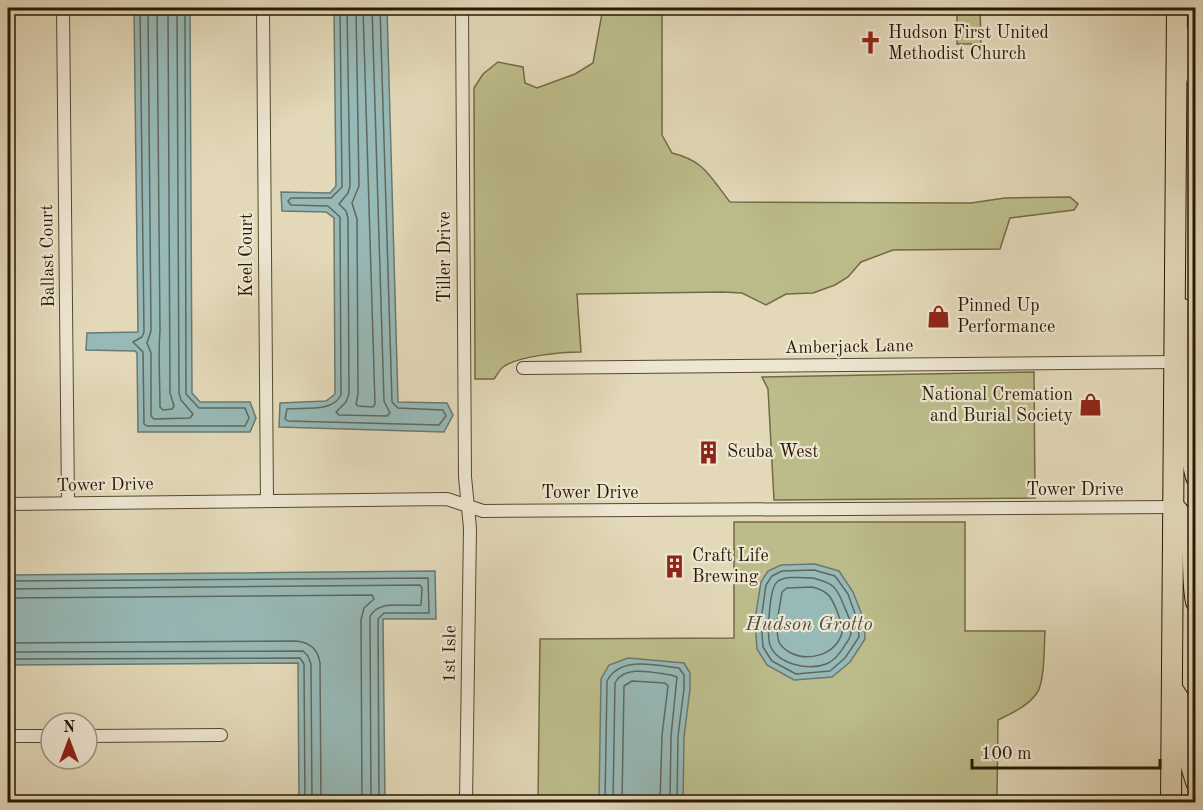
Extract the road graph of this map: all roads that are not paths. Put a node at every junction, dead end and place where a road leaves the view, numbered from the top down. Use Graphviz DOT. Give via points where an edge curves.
graph roads {
  1 [pos="63,8"];
  2 [pos="263,8"];
  3 [pos="462,8"];
  4 [pos="1177,8"];
  5 [pos="1177,32"];
  6 [pos="1196,78"];
  7 [pos="1176,277"];
  8 [pos="1175,362"];
  9 [pos="523,368"];
  10 [pos="1196,477"];
  11 [pos="267,501"];
  12 [pos="68,503"];
  13 [pos="8,504"];
  14 [pos="468,506"];
  15 [pos="1174,507"];
  16 [pos="1196,602"];
  17 [pos="1172,688"];
  18 [pos="220,735"];
  19 [pos="8,736"];
  20 [pos="39,736"];
  21 [pos="99,736"];
  22 [pos="1196,782"];
  23 [pos="466,802"];
  24 [pos="1171,802"];
  1 -- 12 [label="street, Ballast Court"];
  2 -- 11 [label="street, Keel Court"];
  3 -- 14 [label="street, Tiller Drive"];
  4 -- 5 [label="highway"];
  5 -- 6 [label="highway" via="1190,44"];
  5 -- 7 [label="highway"];
  7 -- 8 [label="highway"];
  7 -- 10 [label="highway" via="1193,355 1192,461"];
  8 -- 9 [label="street, Amberjack Lane"];
  8 -- 15 [label="highway"];
  11 -- 12 [label="street, Tower Drive"];
  11 -- 14 [label="street, Tower Drive" via="447,499"];
  12 -- 13 [label="street, Tower Drive"];
  14 -- 15 [label="street, Tower Drive" via="483,511"];
  14 -- 23 [label="street, 1st Isle"];
  15 -- 16 [label="highway" via="1190,531"];
  15 -- 17 [label="highway"];
  17 -- 22 [label="highway" via="1187,712 1189,759"];
  17 -- 24 [label="highway"];
  18 -- 21 [label="street"];
  19 -- 20 [label="street"];
}
